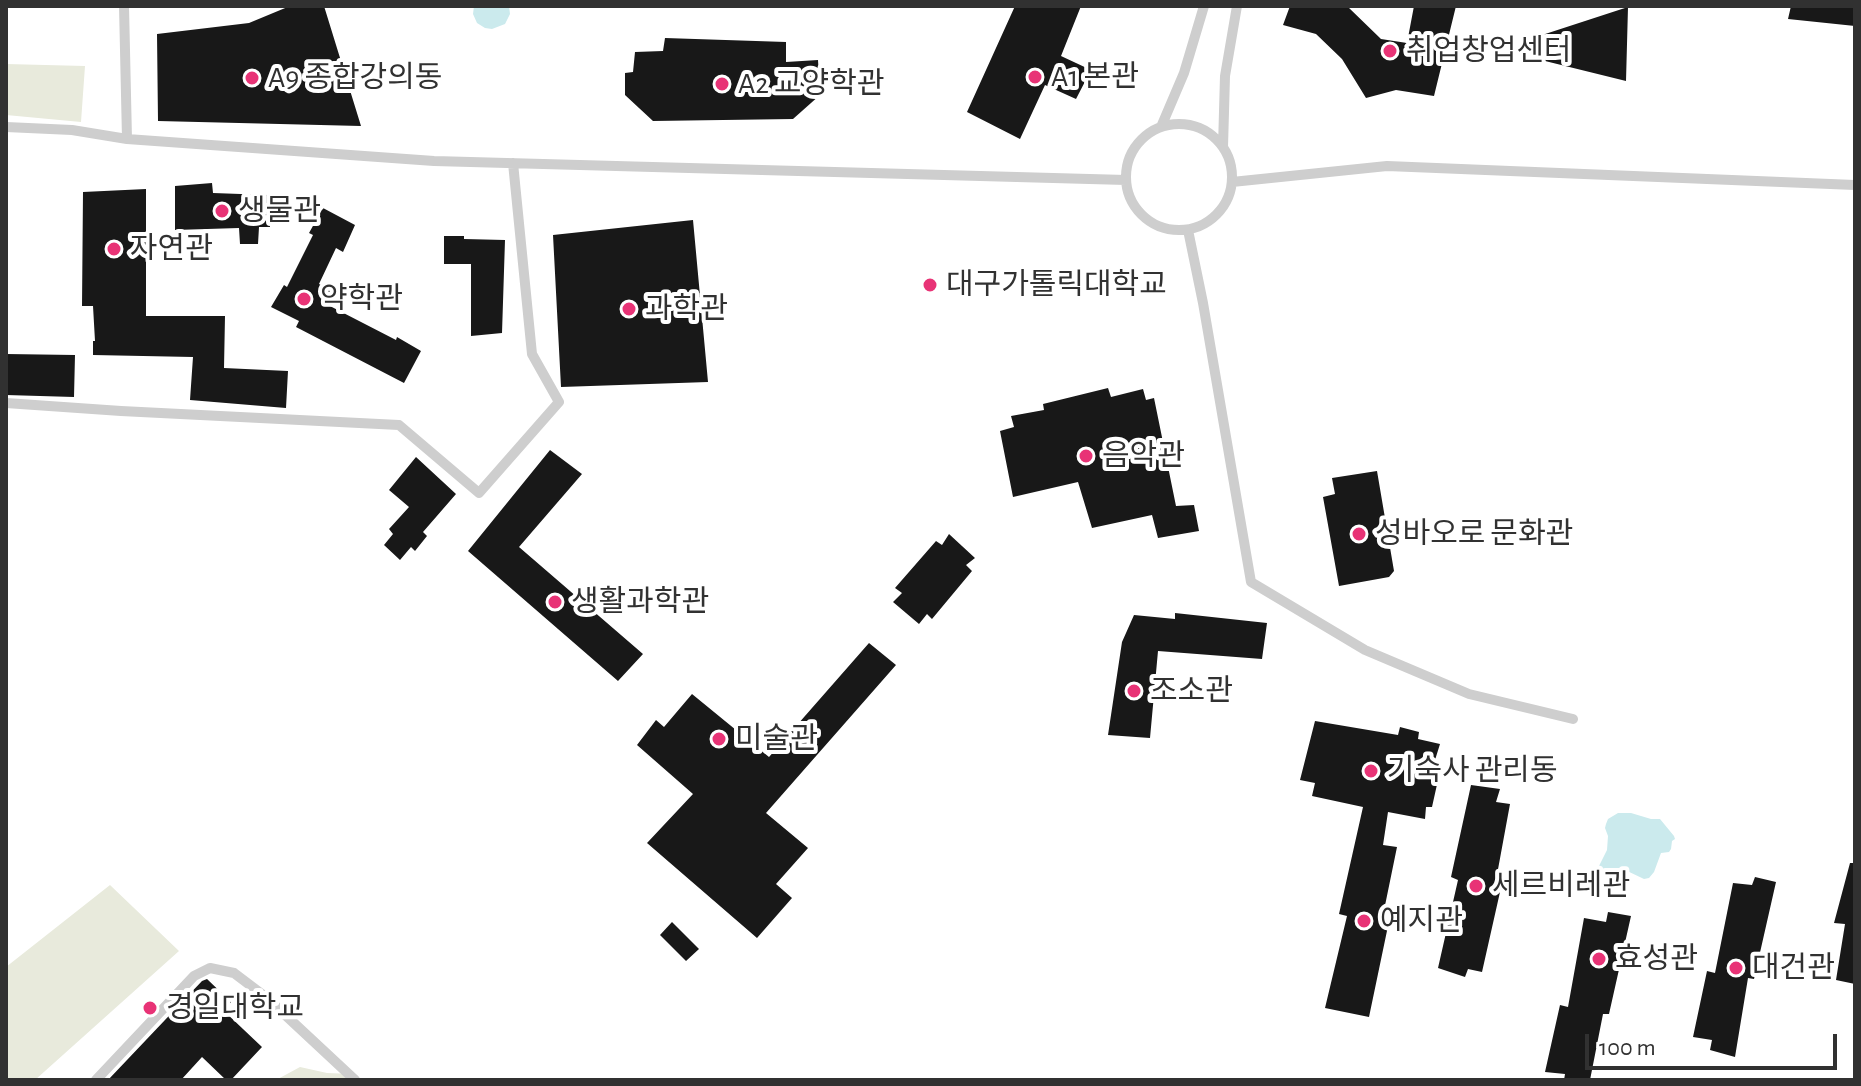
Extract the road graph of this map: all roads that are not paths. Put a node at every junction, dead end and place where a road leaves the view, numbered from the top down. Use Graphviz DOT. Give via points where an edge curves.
graph roads {
  1 [pos="124,6"];
  2 [pos="1204,6"];
  3 [pos="1237,6"];
  4 [pos="6,127"];
  5 [pos="1161,127"];
  6 [pos="127,139"];
  7 [pos="1223,147"];
  8 [pos="513,163"];
  9 [pos="1126,180"];
  10 [pos="1232,182"];
  11 [pos="1855,185"];
  12 [pos="1188,230"];
  13 [pos="6,403"];
  14 [pos="1573,719"];
  15 [pos="96,1080"];
  16 [pos="355,1080"];
  1 -- 6 [label="lane"];
  2 -- 5 [label="lane"];
  3 -- 7 [label="lane" via="1225,76"];
  4 -- 6 [label="lane"];
  5 -- 7 [label="lane" via="1196,126"];
  5 -- 9 [label="lane" via="1134,148"];
  6 -- 8 [label="lane"];
  7 -- 10 [label="lane"];
  8 -- 9 [label="lane"];
  8 -- 13 [label="lane" via="532,354 559,402 479,493 399,425"];
  9 -- 12 [label="lane" via="1130,198 1150,222"];
  10 -- 11 [label="lane" via="1387,166"];
  10 -- 12 [label="lane" via="1216,215"];
  12 -- 14 [label="lane" via="1251,582 1365,650 1456,689"];
  15 -- 16 [label="lane" via="194,976 210,968 234,973 267,998"];
}
